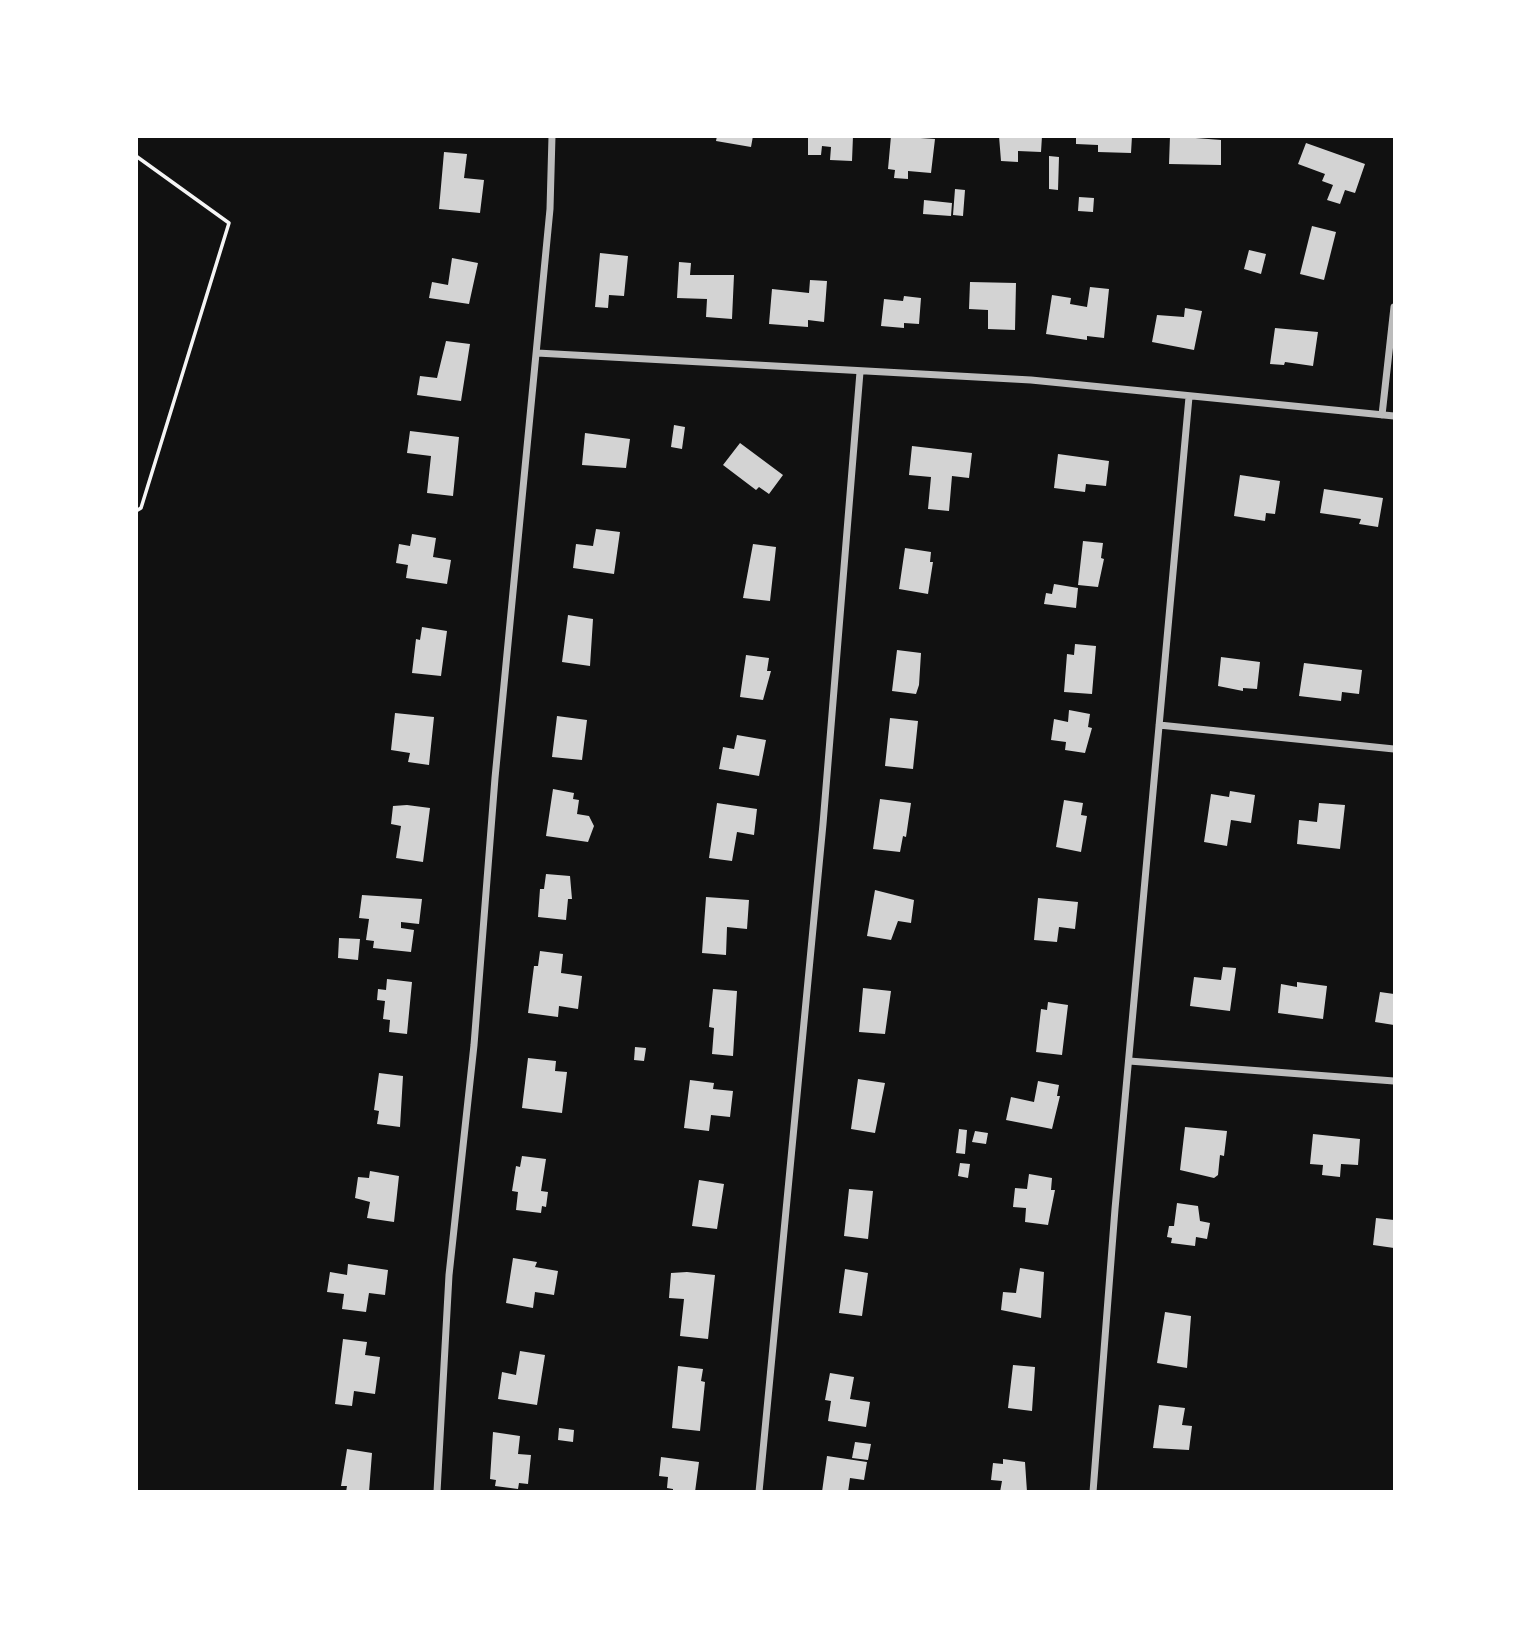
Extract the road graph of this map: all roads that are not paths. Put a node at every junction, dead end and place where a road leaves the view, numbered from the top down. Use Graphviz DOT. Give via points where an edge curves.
graph roads {
  1 [pos="552,136"];
  2 [pos="1395,307"];
  3 [pos="537,353"];
  4 [pos="860,372"];
  5 [pos="1189,397"];
  6 [pos="1382,415"];
  7 [pos="1395,416"];
  8 [pos="1159,725"];
  9 [pos="1395,749"];
  10 [pos="1129,1061"];
  11 [pos="1395,1081"];
  12 [pos="437,1492"];
  13 [pos="759,1492"];
  14 [pos="1093,1492"];
  1 -- 3 [label="street"];
  2 -- 6 [label="street"];
  3 -- 4 [label="street"];
  3 -- 12 [label="street" via="449,1275"];
  4 -- 5 [label="street" via="1031,380"];
  4 -- 13 [label="street" via="823,824"];
  5 -- 6 [label="street"];
  5 -- 8 [label="street"];
  6 -- 7 [label="street"];
  8 -- 9 [label="street"];
  8 -- 10 [label="street"];
  10 -- 11 [label="street"];
  10 -- 14 [label="street"];
}
